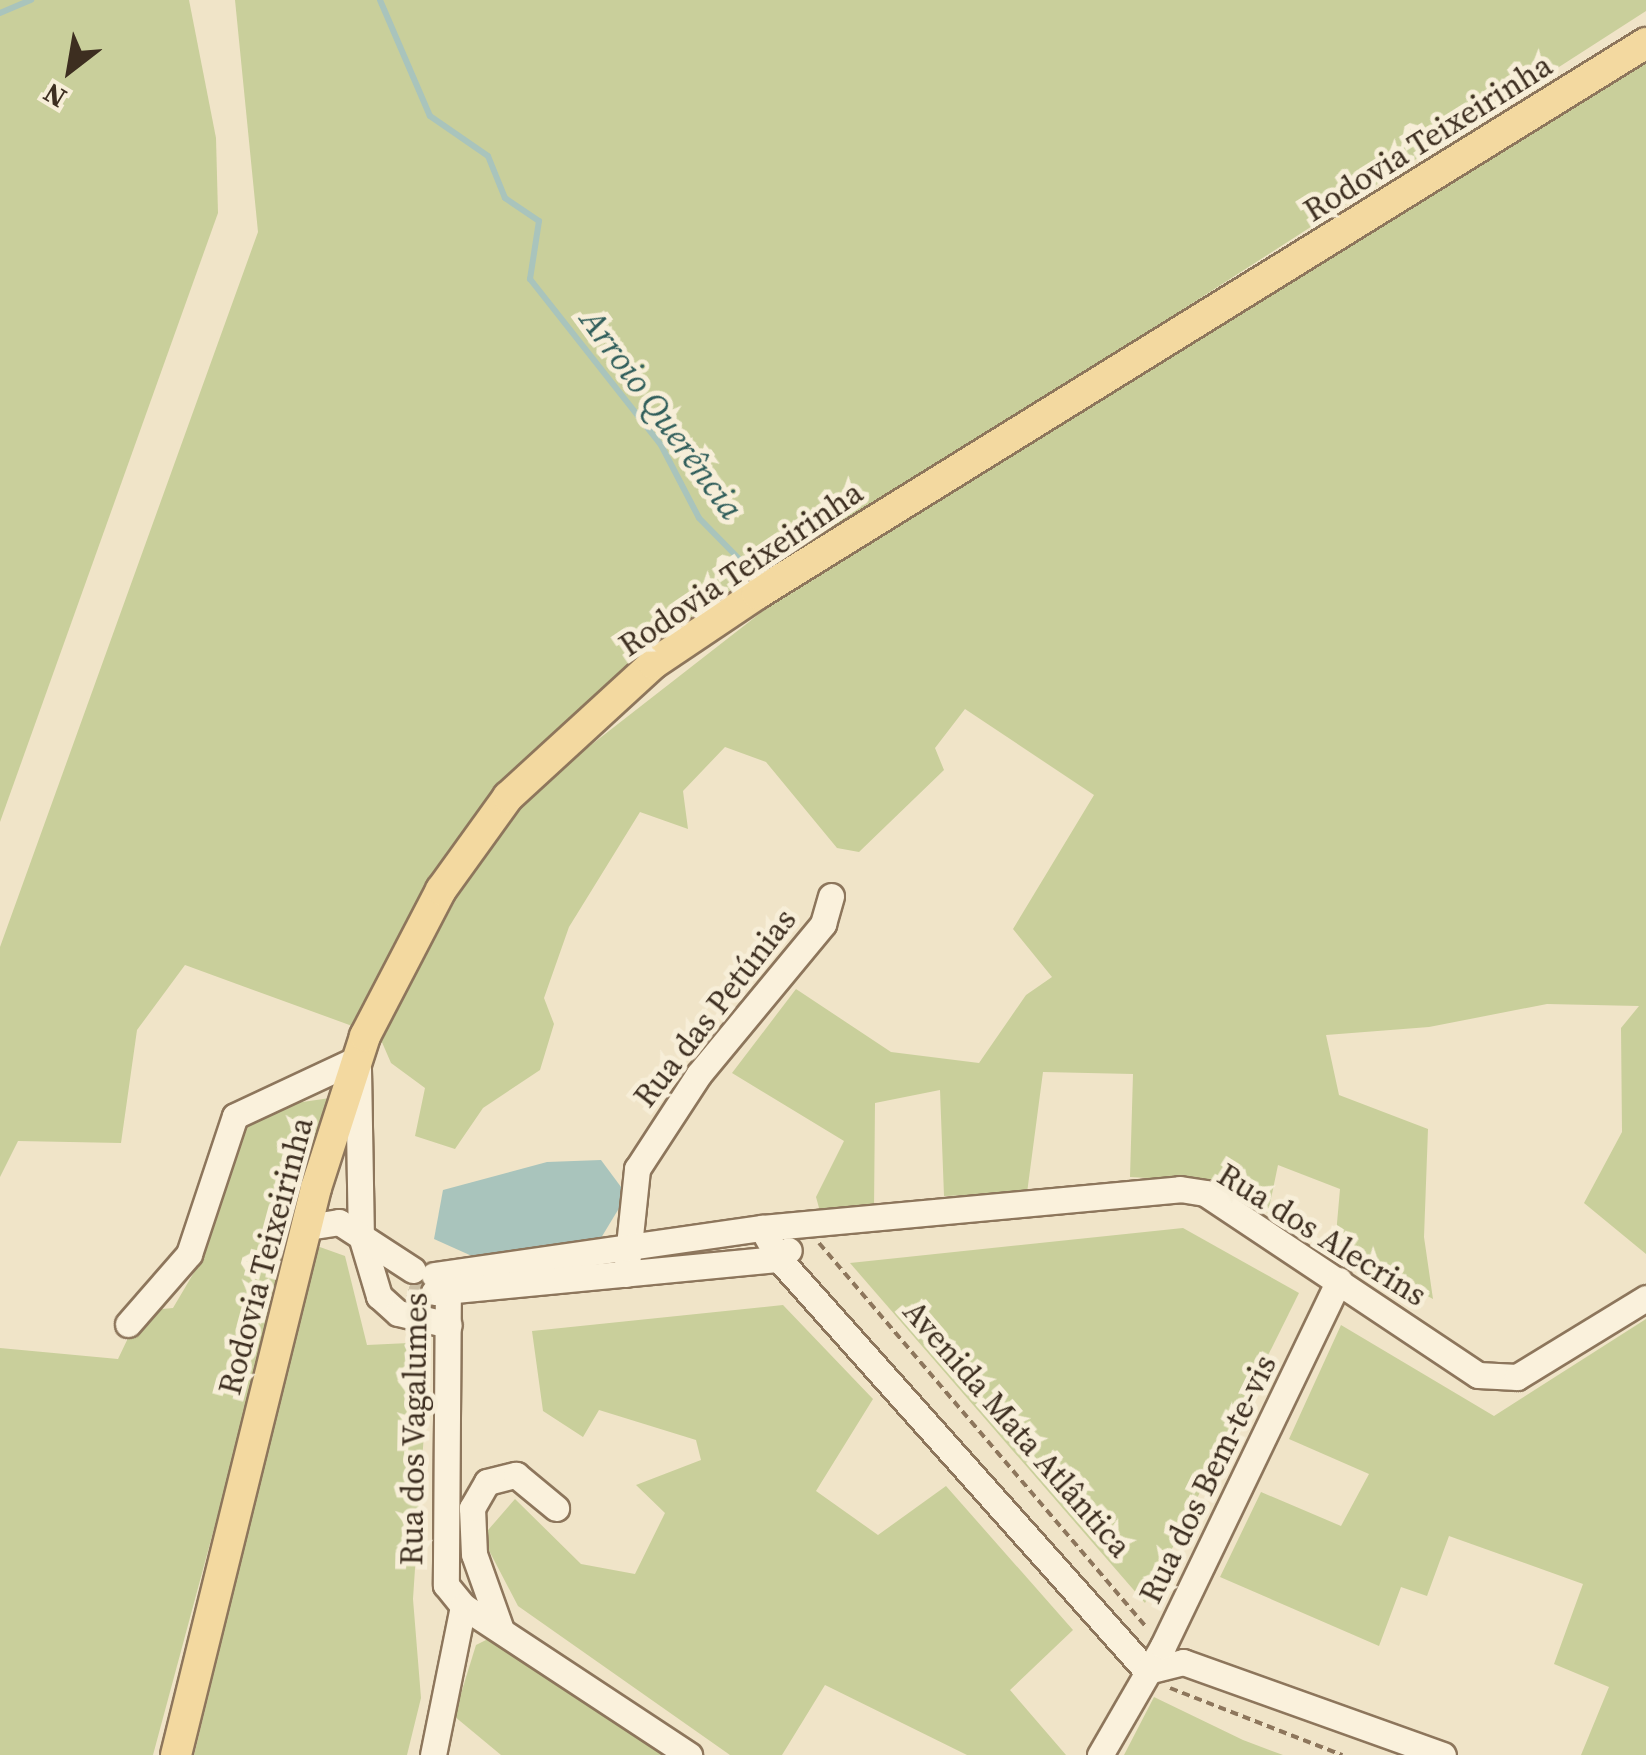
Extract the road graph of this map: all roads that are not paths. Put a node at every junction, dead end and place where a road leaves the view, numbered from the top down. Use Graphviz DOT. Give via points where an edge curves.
graph roads {
  1 [pos="1646,27"];
  2 [pos="1646,43"];
  3 [pos="1614,64"];
  4 [pos="830,896"];
  5 [pos="357,1059"];
  6 [pos="308,1227"];
  7 [pos="762,1228"];
  8 [pos="810,1230"];
  9 [pos="362,1236"];
  10 [pos="624,1245"];
  11 [pos="780,1259"];
  12 [pos="626,1274"];
  13 [pos="425,1278"];
  14 [pos="1339,1280"];
  15 [pos="1646,1298"];
  16 [pos="128,1324"];
  17 [pos="449,1325"];
  18 [pos="556,1508"];
  19 [pos="463,1606"];
  20 [pos="500,1627"];
  21 [pos="1147,1671"];
  22 [pos="176,1755"];
  23 [pos="433,1755"];
  24 [pos="689,1755"];
  25 [pos="1100,1755"];
  26 [pos="1443,1755"];
  1 -- 3 [label="main road"];
  2 -- 3 [label="main road, Rodovia Teixeirinha"];
  3 -- 5 [label="main road, Rodovia Teixeirinha" via="653,664 508,798 398,963"];
  4 -- 10 [label="street, Rua das Petúnias" via="823,924 637,1170"];
  5 -- 6 [label="main road, Rodovia Teixeirinha"];
  5 -- 9 [label="street"];
  5 -- 16 [label="street" via="334,1077 273,1093 223,1132 189,1254"];
  6 -- 9 [label="street" via="339,1222"];
  6 -- 22 [label="main road, Rodovia Teixeirinha"];
  7 -- 8 [label="street, Rua dos Alecrins"];
  7 -- 10 [label="street"];
  7 -- 11 [label="street, Avenida Mata Atlântica"];
  8 -- 11 [label="street"];
  8 -- 14 [label="street, Rua dos Alecrins" via="1180,1189 1206,1194"];
  9 -- 13 [label="street"];
  9 -- 17 [label="street" via="387,1308"];
  10 -- 12 [label="street, Rua das Petúnias"];
  10 -- 13 [label="street"];
  11 -- 12 [label="street"];
  11 -- 21 [label="street, Avenida Mata Atlântica"];
  12 -- 13 [label="street"];
  13 -- 17 [label="street, Rua dos Vagalumes"];
  14 -- 15 [label="street, Rua dos Alecrins" via="1499,1380"];
  14 -- 21 [label="street, Rua dos Bem-te-vis"];
  17 -- 19 [label="street, Rua dos Vagalumes" via="440,1553 446,1586"];
  18 -- 20 [label="street" via="516,1475 487,1482 472,1508 474,1554"];
  19 -- 20 [label="street"];
  19 -- 23 [label="street"];
  20 -- 24 [label="street"];
  21 -- 25 [label="street, Rua dos Bem-te-vis"];
  21 -- 26 [label="street" via="1183,1662"];
}
